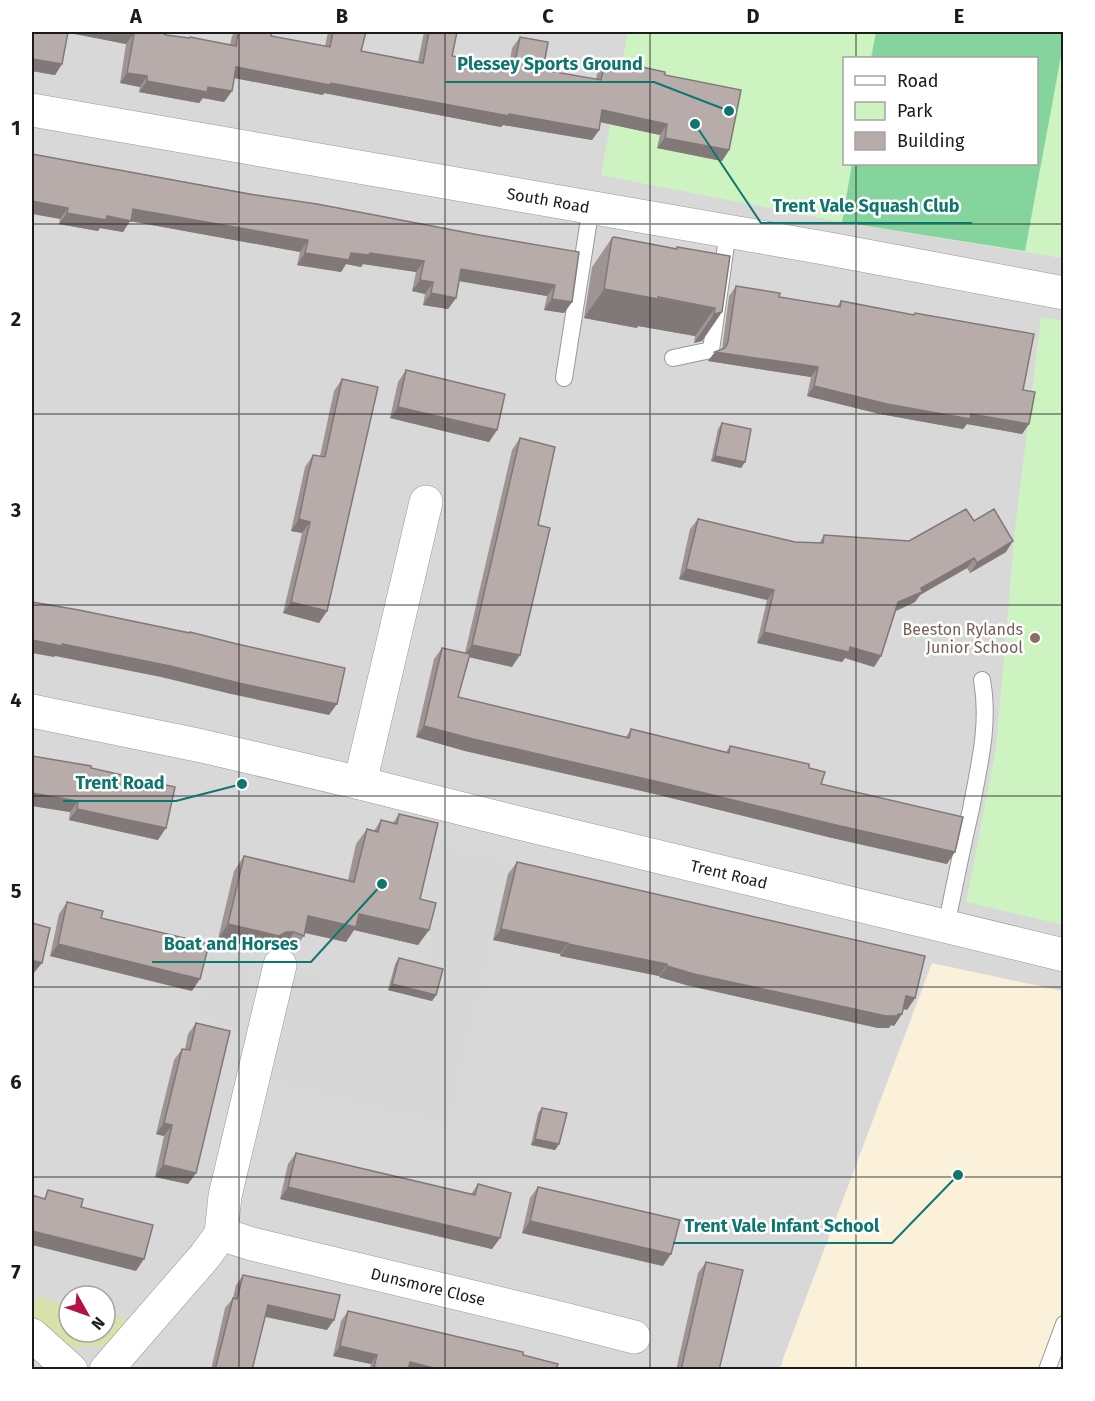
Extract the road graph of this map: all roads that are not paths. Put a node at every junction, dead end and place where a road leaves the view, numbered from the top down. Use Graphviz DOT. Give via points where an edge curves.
graph roads {
  1 [pos="32,110"];
  2 [pos="591,207"];
  3 [pos="728,231"];
  4 [pos="1064,293"];
  5 [pos="673,357"];
  6 [pos="564,378"];
  7 [pos="426,502"];
  8 [pos="982,680"];
  9 [pos="32,711"];
  10 [pos="360,783"];
  11 [pos="946,927"];
  12 [pos="1064,955"];
  13 [pos="280,965"];
  14 [pos="221,1234"];
  15 [pos="1064,1324"];
  16 [pos="32,1335"];
  17 [pos="633,1337"];
  18 [pos="71,1370"];
  19 [pos="106,1370"];
  20 [pos="1047,1370"];
  1 -- 2 [label="street, South Road"];
  2 -- 3 [label="street, South Road"];
  2 -- 6 [label="lane"];
  3 -- 4 [label="street, South Road"];
  3 -- 5 [label="lane" via="711,350"];
  7 -- 10 [label="street"];
  8 -- 11 [label="lane" via="985,733"];
  9 -- 10 [label="street, Trent Road"];
  10 -- 11 [label="street, Trent Road"];
  11 -- 12 [label="street, Trent Road"];
  13 -- 14 [label="street" via="225,1196"];
  14 -- 17 [label="street, Dunsmore Close"];
  14 -- 19 [label="street"];
  15 -- 20 [label="lane"];
  16 -- 18 [label="street"];
}
